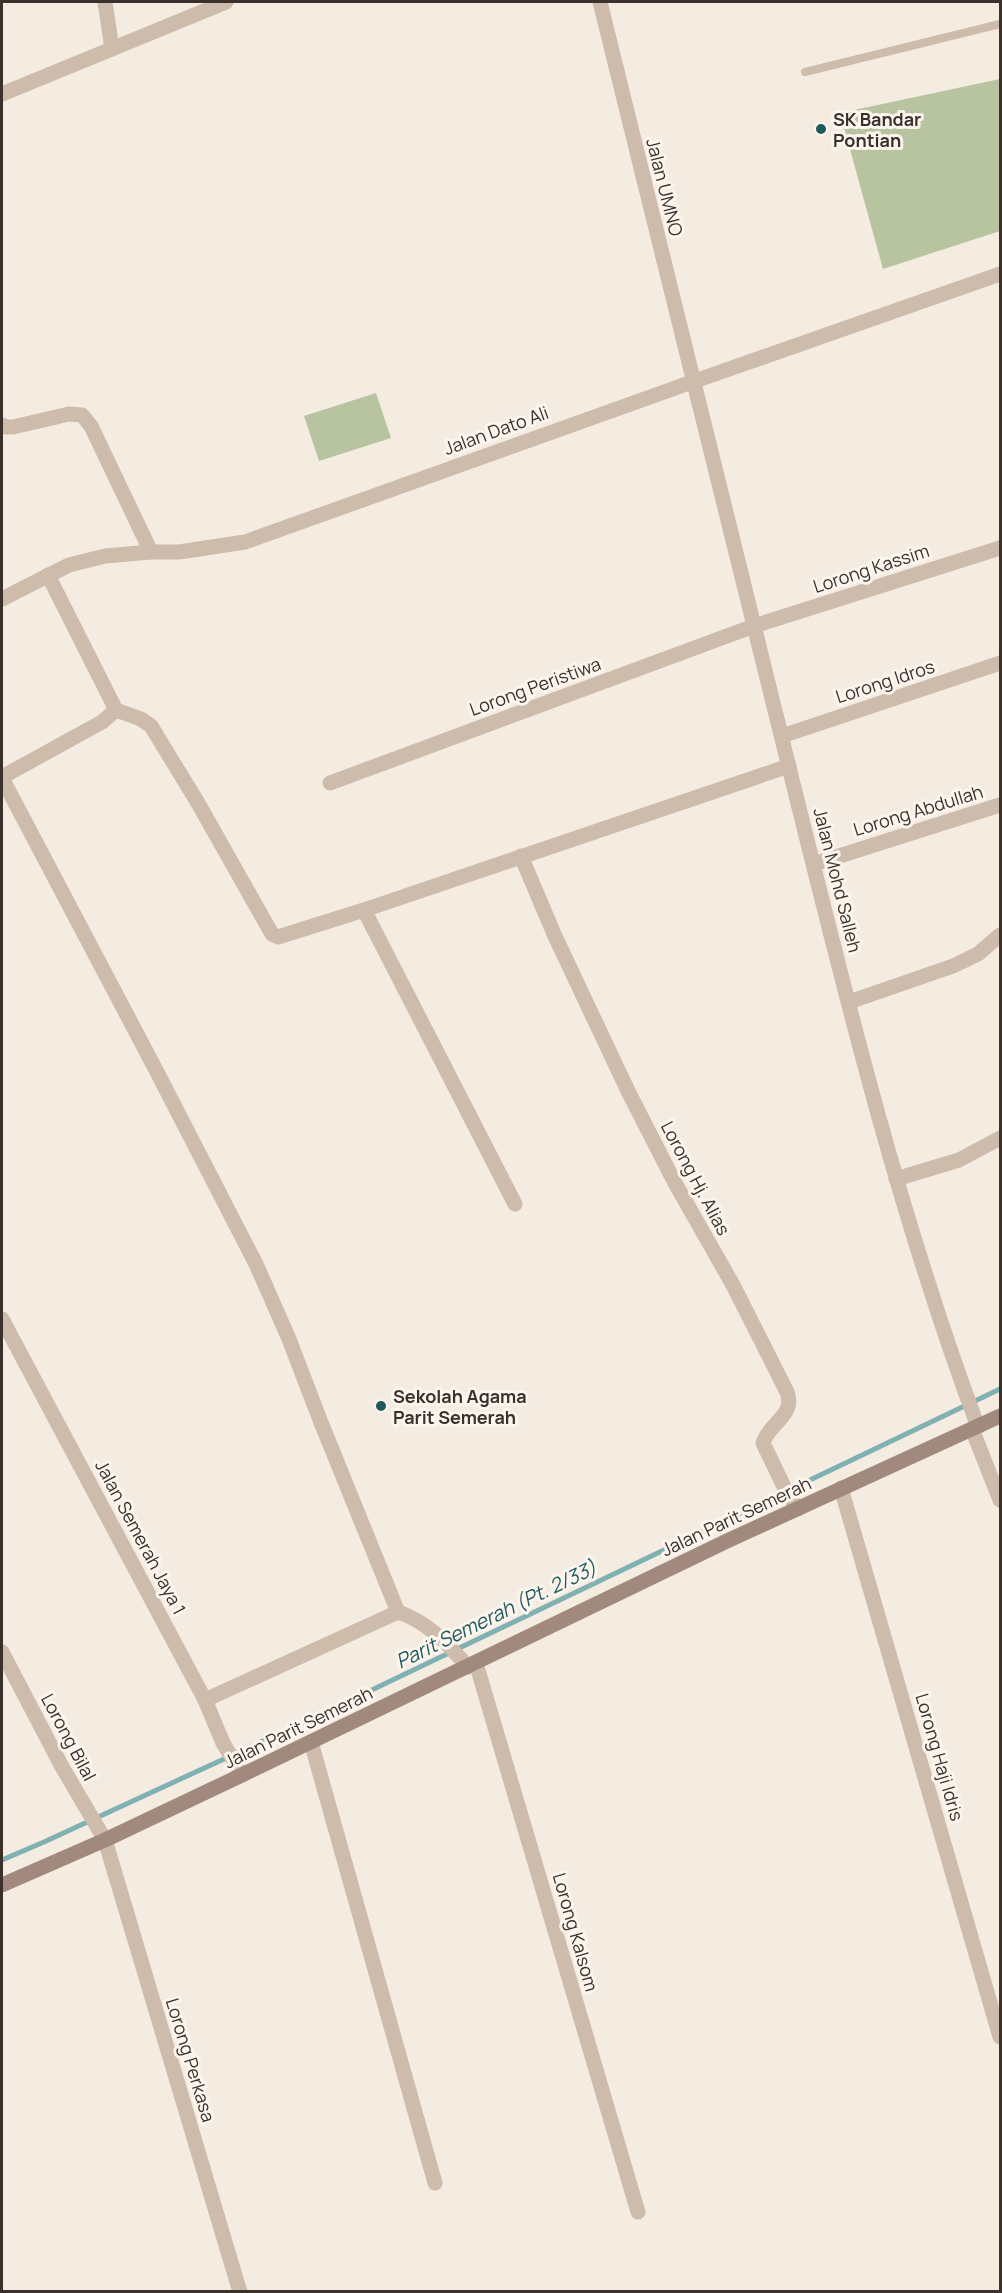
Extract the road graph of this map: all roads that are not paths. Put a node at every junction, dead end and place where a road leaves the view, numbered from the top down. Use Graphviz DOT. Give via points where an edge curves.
graph roads {
  1 [pos="105,2"];
  2 [pos="226,2"];
  3 [pos="600,2"];
  4 [pos="1000,24"];
  5 [pos="112,49"];
  6 [pos="805,72"];
  7 [pos="2,94"];
  8 [pos="1000,274"];
  9 [pos="692,382"];
  10 [pos="2,425"];
  11 [pos="1000,548"];
  12 [pos="151,552"];
  13 [pos="48,575"];
  14 [pos="2,599"];
  15 [pos="754,626"];
  16 [pos="1000,663"];
  17 [pos="116,710"];
  18 [pos="782,736"];
  19 [pos="789,766"];
  20 [pos="2,777"];
  21 [pos="330,783"];
  22 [pos="1000,805"];
  23 [pos="521,856"];
  24 [pos="814,864"];
  25 [pos="364,910"];
  26 [pos="1000,935"];
  27 [pos="849,1002"];
  28 [pos="1000,1138"];
  29 [pos="896,1179"];
  30 [pos="515,1204"];
  31 [pos="2,1320"];
  32 [pos="1000,1416"];
  33 [pos="975,1428"];
  34 [pos="841,1488"];
  35 [pos="1000,1500"];
  36 [pos="798,1509"];
  37 [pos="398,1612"];
  38 [pos="2,1652"];
  39 [pos="472,1665"];
  40 [pos="205,1700"];
  41 [pos="311,1742"];
  42 [pos="240,1771"];
  43 [pos="102,1837"];
  44 [pos="2,1885"];
  45 [pos="1000,2037"];
  46 [pos="435,2183"];
  47 [pos="638,2212"];
  48 [pos="240,2292"];
  1 -- 5 [label="street"];
  2 -- 5 [label="street"];
  3 -- 9 [label="street, Jalan UMNO"];
  4 -- 6 [label="lane"];
  5 -- 7 [label="street"];
  8 -- 9 [label="street, Jalan Dato Ali"];
  9 -- 12 [label="street, Jalan Dato Ali" via="245,542"];
  9 -- 15 [label="street, Jalan Mohd Salleh"];
  10 -- 12 [label="street" via="13,427 69,414 82,416 91,426"];
  11 -- 15 [label="street, Lorong Kassim"];
  12 -- 13 [label="street, Jalan Dato Ali" via="105,556"];
  13 -- 14 [label="street, Jalan Dato Ali"];
  13 -- 17 [label="street"];
  15 -- 18 [label="street, Jalan Mohd Salleh"];
  15 -- 21 [label="street, Lorong Peristiwa"];
  16 -- 18 [label="street, Lorong Idros"];
  17 -- 20 [label="street" via="102,722"];
  17 -- 25 [label="street" via="151,726 274,937"];
  18 -- 19 [label="street, Jalan Mohd Salleh"];
  19 -- 23 [label="street"];
  19 -- 24 [label="street, Jalan Mohd Salleh"];
  20 -- 37 [label="street" via="256,1264"];
  22 -- 24 [label="street, Lorong Abdullah"];
  23 -- 25 [label="street"];
  23 -- 36 [label="street, Lorong Hj. Alias" via="628,1091 787,1392 789,1409 763,1443"];
  24 -- 27 [label="street, Jalan Mohd Salleh"];
  25 -- 30 [label="street"];
  26 -- 27 [label="street" via="978,954 953,966"];
  27 -- 29 [label="street, Jalan Mohd Salleh"];
  28 -- 29 [label="street" via="959,1160"];
  29 -- 33 [label="street, Jalan Mohd Salleh"];
  31 -- 40 [label="street, Jalan Semerah Jaya 1"];
  32 -- 33 [label="main road, Jalan Parit Semerah"];
  33 -- 34 [label="main road, Jalan Parit Semerah"];
  33 -- 35 [label="street, Jalan Mohd Salleh"];
  34 -- 36 [label="main road, Jalan Parit Semerah"];
  34 -- 45 [label="street, Lorong Haji Idris"];
  36 -- 39 [label="main road, Jalan Parit Semerah"];
  37 -- 39 [label="street" via="427,1626"];
  37 -- 40 [label="street"];
  38 -- 43 [label="street, Lorong Bilal"];
  39 -- 41 [label="main road, Jalan Parit Semerah"];
  39 -- 47 [label="street, Lorong Kalsom"];
  40 -- 42 [label="street, Jalan Semerah Jaya 1"];
  41 -- 42 [label="main road, Jalan Parit Semerah"];
  41 -- 46 [label="street"];
  42 -- 43 [label="main road, Jalan Parit Semerah"];
  43 -- 44 [label="main road, Jalan Parit Semerah"];
  43 -- 48 [label="street, Lorong Perkasa"];
}
